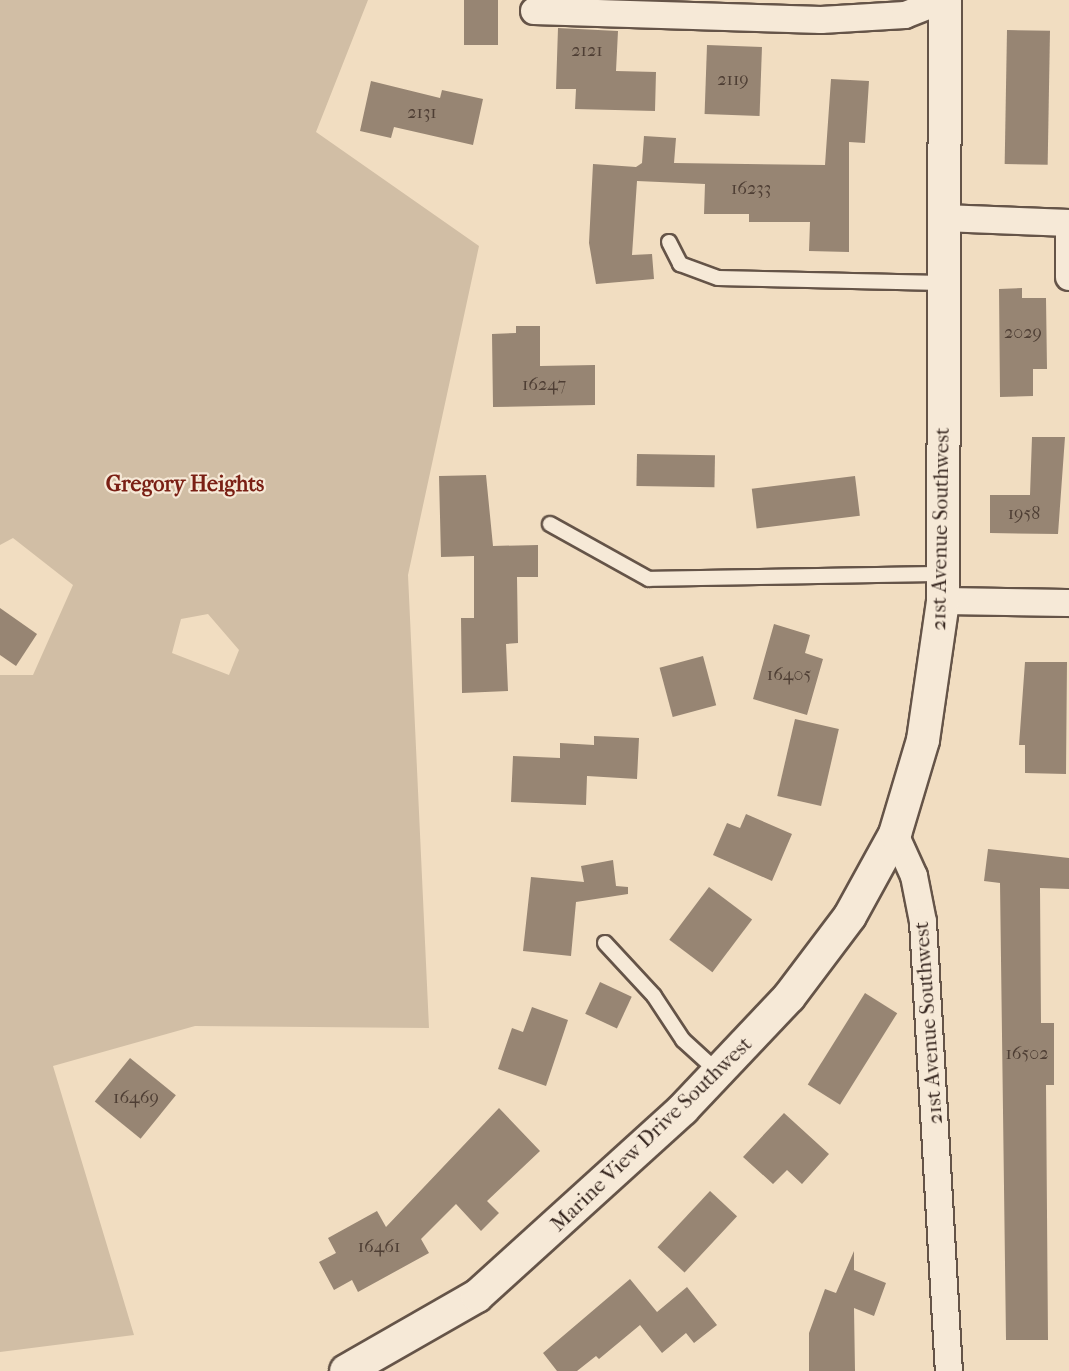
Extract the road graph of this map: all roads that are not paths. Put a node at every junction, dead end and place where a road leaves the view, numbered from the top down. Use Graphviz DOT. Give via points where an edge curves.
graph roads {
  1 [pos="944,0"];
  2 [pos="534,11"];
  3 [pos="943,218"];
  4 [pos="1069,223"];
  5 [pos="1069,234"];
  6 [pos="669,242"];
  7 [pos="1069,277"];
  8 [pos="942,283"];
  9 [pos="550,524"];
  10 [pos="943,588"];
  11 [pos="1069,603"];
  12 [pos="895,834"];
  13 [pos="605,943"];
  14 [pos="718,1072"];
  15 [pos="346,1371"];
  16 [pos="949,1371"];
  1 -- 2 [label="street" via="905,15 821,20"];
  1 -- 3 [label="street, 21st Avenue Southwest"];
  3 -- 4 [label="street"];
  3 -- 8 [label="street, 21st Avenue Southwest"];
  5 -- 7 [label="street" via="1065,251"];
  6 -- 8 [label="lane" via="680,264 718,278"];
  8 -- 10 [label="street, 21st Avenue Southwest"];
  9 -- 10 [label="lane" via="649,579"];
  10 -- 11 [label="street"];
  10 -- 12 [label="street, 21st Avenue Southwest" via="923,740"];
  12 -- 14 [label="street, Marine View Drive Southwest" via="850,915 803,979"];
  12 -- 16 [label="street, 21st Avenue Southwest" via="914,876 923,922"];
  13 -- 14 [label="lane" via="654,996 683,1040"];
  14 -- 15 [label="street, Marine View Drive Southwest" via="477,1296"];
}
